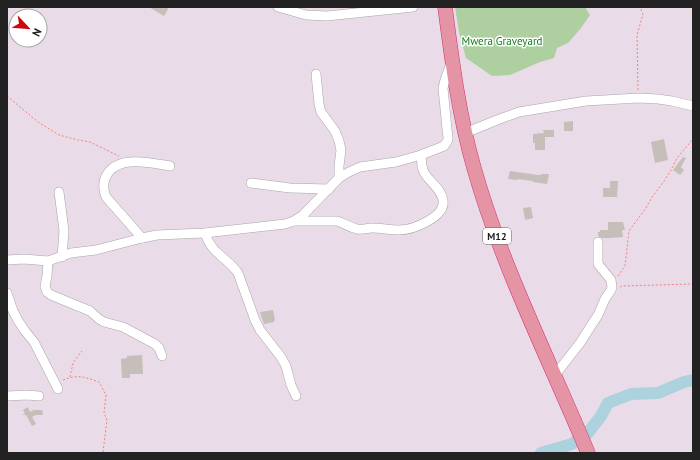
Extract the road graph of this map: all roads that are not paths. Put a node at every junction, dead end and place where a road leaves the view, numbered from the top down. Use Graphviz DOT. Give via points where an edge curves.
graph roads {
  1 [pos="278,7"];
  2 [pos="413,7"];
  3 [pos="445,7"];
  4 [pos="452,61"];
  5 [pos="316,74"];
  6 [pos="693,106"];
  7 [pos="465,133"];
  8 [pos="421,154"];
  9 [pos="170,166"];
  10 [pos="340,178"];
  11 [pos="251,183"];
  12 [pos="329,189"];
  13 [pos="59,192"];
  14 [pos="294,221"];
  15 [pos="205,233"];
  16 [pos="142,238"];
  17 [pos="598,242"];
  18 [pos="62,257"];
  19 [pos="7,260"];
  20 [pos="48,261"];
  21 [pos="7,293"];
  22 [pos="162,356"];
  23 [pos="554,375"];
  24 [pos="56,386"];
  25 [pos="7,396"];
  26 [pos="39,396"];
  27 [pos="296,396"];
  28 [pos="588,453"];
  1 -- 2 [label="street" via="327,16"];
  3 -- 4 [label="highway, M12"];
  4 -- 7 [label="highway, M12"];
  4 -- 8 [label="street" via="443,88 448,140 444,146"];
  5 -- 10 [label="street" via="321,112 339,141"];
  6 -- 7 [label="street" via="639,98 586,101 519,112"];
  7 -- 23 [label="highway, M12" via="501,248"];
  8 -- 10 [label="street" via="396,162 360,167"];
  8 -- 14 [label="street" via="425,175 443,199 444,204 436,217 416,227 400,230 357,229 330,220"];
  9 -- 16 [label="street" via="143,162 118,164 106,176 106,198"];
  10 -- 12 [label="street"];
  11 -- 12 [label="street"];
  12 -- 14 [label="street"];
  13 -- 18 [label="street" via="64,231"];
  14 -- 15 [label="street"];
  15 -- 16 [label="street" via="166,234"];
  15 -- 27 [label="street" via="212,248 238,273 255,320 286,366"];
  16 -- 18 [label="street"];
  17 -- 23 [label="street" via="598,264 611,280 611,290 580,343"];
  18 -- 20 [label="street"];
  19 -- 20 [label="street"];
  20 -- 22 [label="street" via="45,286 50,295 155,344"];
  21 -- 24 [label="street" via="19,322 34,342"];
  23 -- 28 [label="highway, M12"];
  25 -- 26 [label="street"];
}
